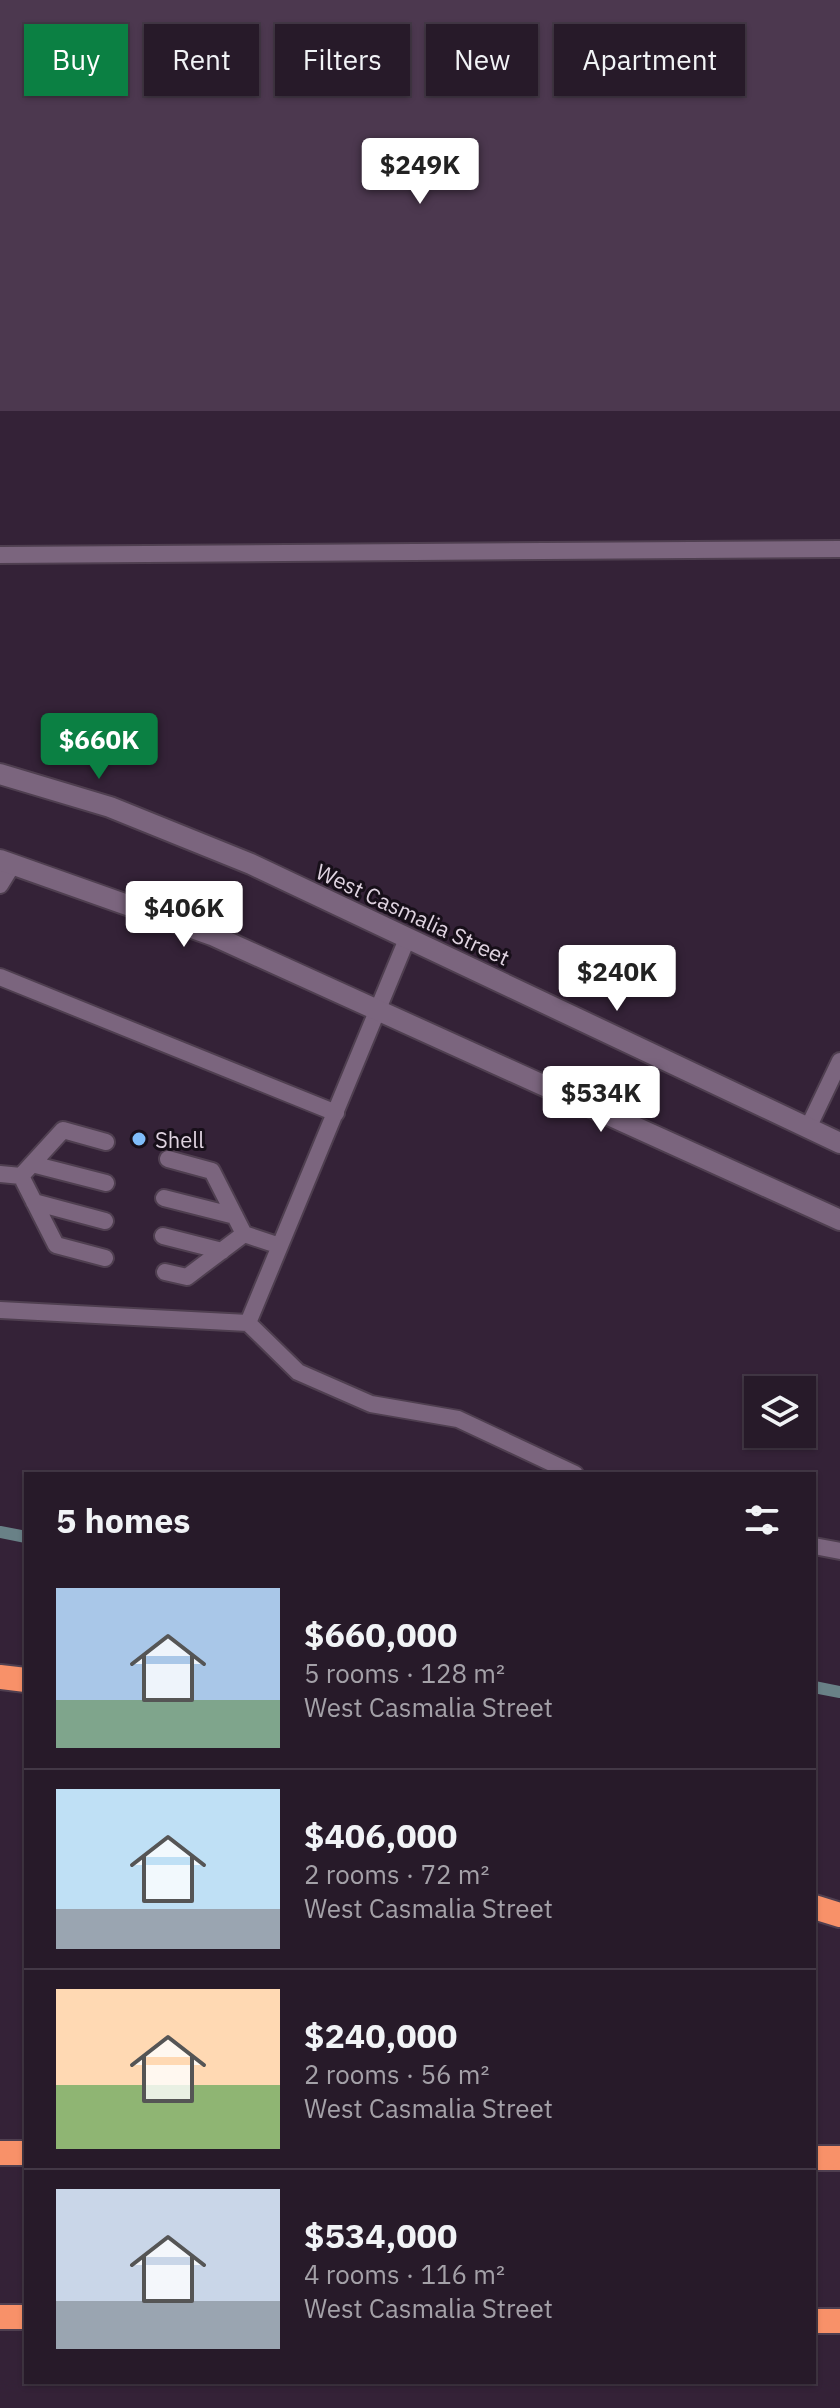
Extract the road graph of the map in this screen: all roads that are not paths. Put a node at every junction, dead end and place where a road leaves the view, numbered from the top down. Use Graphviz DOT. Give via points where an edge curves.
graph roads {
  1 [pos="840,549"];
  2 [pos="0,555"];
  3 [pos="0,774"];
  4 [pos="7,862"];
  5 [pos="0,885"];
  6 [pos="407,939"];
  7 [pos="0,977"];
  8 [pos="379,1009"];
  9 [pos="840,1061"];
  10 [pos="336,1113"];
  11 [pos="808,1128"];
  12 [pos="106,1142"];
  13 [pos="840,1143"];
  14 [pos="168,1159"];
  15 [pos="27,1170"];
  16 [pos="0,1174"];
  17 [pos="106,1183"];
  18 [pos="164,1198"];
  19 [pos="34,1202"];
  20 [pos="235,1216"];
  21 [pos="840,1220"];
  22 [pos="105,1221"];
  23 [pos="244,1234"];
  24 [pos="163,1236"];
  25 [pos="280,1246"];
  26 [pos="222,1251"];
  27 [pos="105,1258"];
  28 [pos="165,1272"];
  29 [pos="0,1310"];
  30 [pos="248,1323"];
  31 [pos="571,1472"];
  32 [pos="816,1546"];
  33 [pos="840,1551"];
  34 [pos="0,1677"];
  35 [pos="24,1680"];
  36 [pos="816,1908"];
  37 [pos="840,1915"];
  38 [pos="0,2153"];
  39 [pos="24,2153"];
  40 [pos="816,2158"];
  41 [pos="840,2158"];
  42 [pos="0,2317"];
  43 [pos="24,2317"];
  44 [pos="816,2321"];
  45 [pos="840,2321"];
  1 -- 2 [label="lane"];
  3 -- 6 [label="street, West Casmalia Street" via="110,807 251,864"];
  4 -- 5 [label="lane"];
  4 -- 8 [label="street" via="212,935"];
  6 -- 8 [label="lane"];
  6 -- 11 [label="street, West Casmalia Street"];
  7 -- 10 [label="lane"];
  8 -- 10 [label="lane"];
  8 -- 21 [label="street"];
  9 -- 11 [label="lane"];
  10 -- 25 [label="lane"];
  11 -- 13 [label="street, West Casmalia Street"];
  12 -- 15 [label="lane" via="63,1130"];
  14 -- 20 [label="lane" via="212,1171"];
  15 -- 16 [label="lane"];
  15 -- 17 [label="lane"];
  15 -- 19 [label="lane"];
  18 -- 20 [label="lane"];
  19 -- 22 [label="lane"];
  19 -- 27 [label="lane" via="56,1245"];
  20 -- 23 [label="lane"];
  23 -- 25 [label="lane"];
  23 -- 26 [label="lane"];
  24 -- 26 [label="lane"];
  25 -- 30 [label="lane"];
  26 -- 28 [label="lane" via="187,1277"];
  29 -- 30 [label="lane"];
  30 -- 31 [label="lane" via="298,1372 371,1404 458,1419"];
  32 -- 33 [label="lane"];
  34 -- 35 [label="highway"];
  36 -- 37 [label="highway"];
  38 -- 39 [label="highway"];
  40 -- 41 [label="highway"];
  42 -- 43 [label="highway"];
  44 -- 45 [label="highway"];
}
